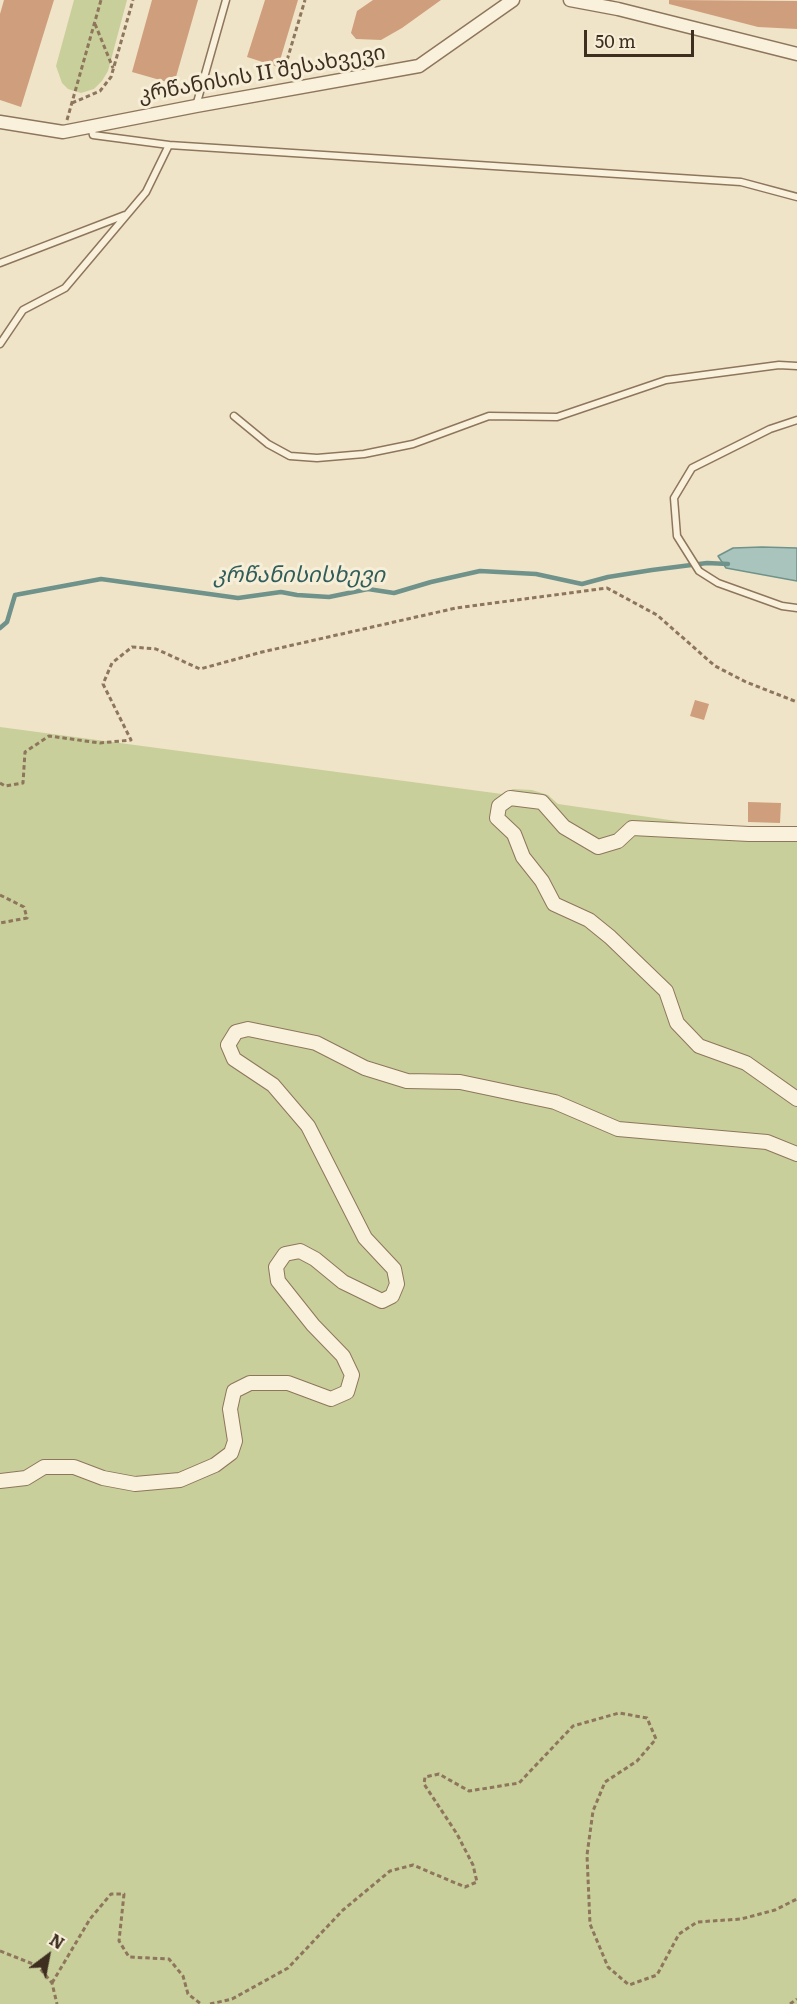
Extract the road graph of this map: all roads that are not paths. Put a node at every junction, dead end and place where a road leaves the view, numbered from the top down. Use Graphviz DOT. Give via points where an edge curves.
graph roads {
  1 [pos="226,0"];
  2 [pos="513,0"];
  3 [pos="570,0"];
  4 [pos="797,54"];
  5 [pos="196,106"];
  6 [pos="0,122"];
  7 [pos="91,126"];
  8 [pos="169,145"];
  9 [pos="797,197"];
  10 [pos="125,215"];
  11 [pos="0,263"];
  12 [pos="0,344"];
  13 [pos="797,366"];
  14 [pos="234,416"];
  15 [pos="797,420"];
  16 [pos="797,608"];
  17 [pos="797,834"];
  18 [pos="797,1099"];
  19 [pos="797,1154"];
  20 [pos="0,1481"];
  1 -- 5 [label="lane"];
  2 -- 5 [label="street, კრწანისის II შესახვევი" via="419,66"];
  3 -- 4 [label="street"];
  5 -- 7 [label="street, კრწანისის II შესახვევი"];
  6 -- 7 [label="street, კრწანისის II შესახვევი" via="63,132"];
  7 -- 8 [label="lane" via="93,135"];
  8 -- 9 [label="lane" via="741,183"];
  8 -- 10 [label="lane" via="146,192"];
  10 -- 11 [label="lane"];
  10 -- 12 [label="lane" via="65,288 23,310"];
  13 -- 14 [label="lane" via="778,365 666,380 557,417 489,416 413,444 364,454 290,456 268,444"];
  15 -- 16 [label="lane" via="770,429 692,468 674,498 677,536 699,571 718,583"];
  17 -- 18 [label="street" via="632,828 618,841 598,847 564,826 542,802 510,798 500,807 497,818 514,834 523,857 554,904 589,920 666,991 677,1023 699,1046 746,1064"];
  19 -- 20 [label="street" via="767,1142 618,1129 555,1102 460,1082 407,1081 365,1068 316,1043 248,1029 236,1032 228,1045 234,1059 273,1085 308,1126 365,1238 394,1269 397,1284 392,1296 382,1301 343,1282 300,1251 285,1254 276,1267 278,1281 343,1356 352,1375 347,1392 332,1399 288,1383 250,1383 234,1391 230,1409 235,1441 231,1453 215,1465 180,1480 135,1484 74,1467 44,1467 26,1478"];
}
